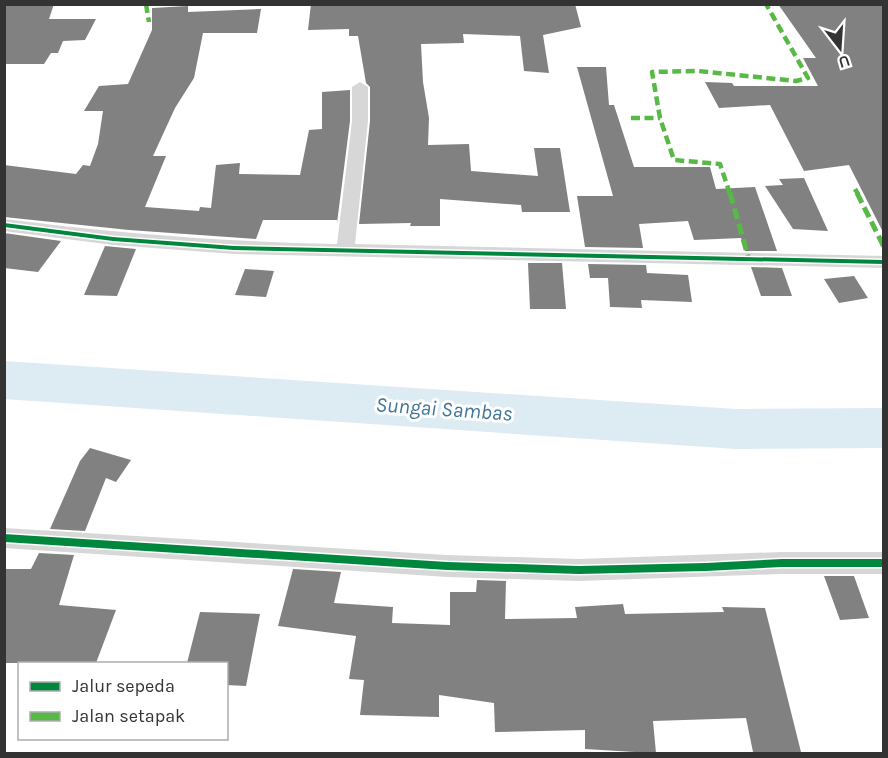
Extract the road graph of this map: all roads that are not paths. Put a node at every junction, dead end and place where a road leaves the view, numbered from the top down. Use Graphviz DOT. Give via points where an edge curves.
graph roads {
  1 [pos="360,87"];
  2 [pos="4,225"];
  3 [pos="345,250"];
  4 [pos="884,262"];
  5 [pos="4,538"];
  6 [pos="882,568"];
  1 -- 3 [label="street" via="360,121"];
  2 -- 3 [label="street" via="184,246"];
  3 -- 4 [label="street"];
  5 -- 6 [label="street" via="447,566 579,570 782,563"];
}
